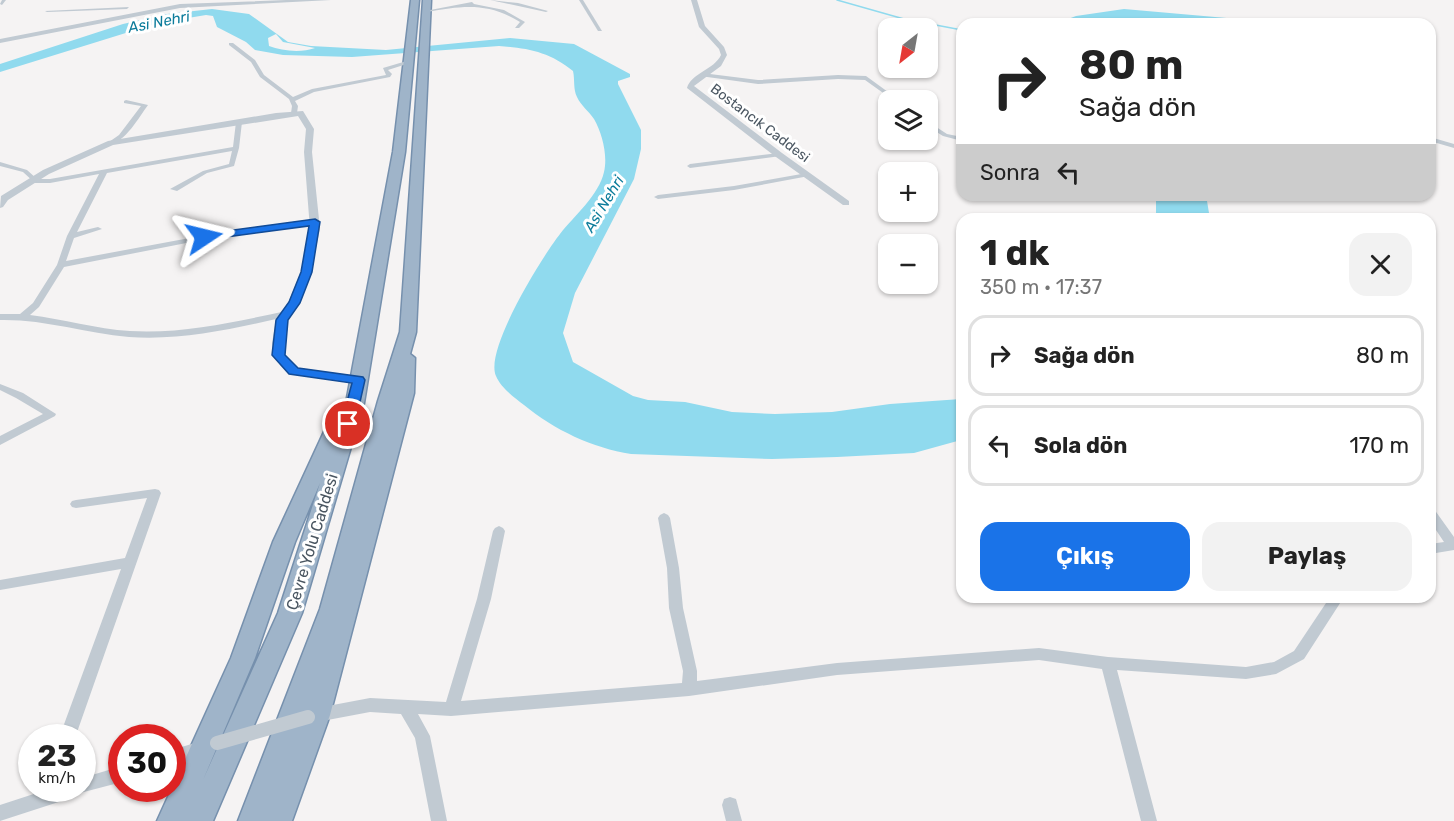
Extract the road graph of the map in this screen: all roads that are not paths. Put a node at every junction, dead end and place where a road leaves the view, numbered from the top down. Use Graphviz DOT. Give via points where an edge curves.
graph roads {
  1 [pos="128,0"];
  2 [pos="328,0"];
  3 [pos="415,0"];
  4 [pos="427,0"];
  5 [pos="481,0"];
  6 [pos="492,0"];
  7 [pos="550,0"];
  8 [pos="559,0"];
  9 [pos="581,0"];
  10 [pos="694,0"];
  11 [pos="261,2"];
  12 [pos="466,5"];
  13 [pos="127,8"];
  14 [pos="47,11"];
  15 [pos="427,11"];
  16 [pos="546,11"];
  17 [pos="123,16"];
  18 [pos="517,27"];
  19 [pos="600,30"];
  20 [pos="0,41"];
  21 [pos="231,44"];
  22 [pos="414,58"];
  23 [pos="702,75"];
  24 [pos="884,90"];
  25 [pos="292,100"];
  26 [pos="126,102"];
  27 [pos="294,113"];
  28 [pos="239,122"];
  29 [pos="938,130"];
  30 [pos="956,138"];
  31 [pos="1436,141"];
  32 [pos="111,143"];
  33 [pos="1454,146"];
  34 [pos="236,148"];
  35 [pos="778,155"];
  36 [pos="0,164"];
  37 [pos="690,166"];
  38 [pos="105,170"];
  39 [pos="807,175"];
  40 [pos="35,181"];
  41 [pos="174,189"];
  42 [pos="658,197"];
  43 [pos="1,200"];
  44 [pos="846,203"];
  45 [pos="315,222"];
  46 [pos="98,229"];
  47 [pos="71,236"];
  48 [pos="61,265"];
  49 [pos="286,314"];
  50 [pos="23,316"];
  51 [pos="0,317"];
  52 [pos="408,332"];
  53 [pos="359,380"];
  54 [pos="0,387"];
  55 [pos="0,441"];
  56 [pos="76,504"];
  57 [pos="664,518"];
  58 [pos="1436,521"];
  59 [pos="499,531"];
  60 [pos="1453,545"];
  61 [pos="1436,548"];
  62 [pos="130,562"];
  63 [pos="0,585"];
  64 [pos="1333,603"];
  65 [pos="1108,663"];
  66 [pos="689,689"];
  67 [pos="405,707"];
  68 [pos="451,709"];
  69 [pos="313,716"];
  70 [pos="72,724"];
  71 [pos="210,746"];
  72 [pos="186,754"];
  73 [pos="29,802"];
  74 [pos="0,813"];
  75 [pos="171,821"];
  76 [pos="199,821"];
  77 [pos="252,821"];
  78 [pos="278,821"];
  79 [pos="439,821"];
  80 [pos="1149,821"];
  1 -- 13 [label="street"];
  2 -- 11 [label="street"];
  3 -- 22 [label="highway, Çevre Yolu Caddesi"];
  4 -- 15 [label="highway, Çevre Yolu Caddesi"];
  5 -- 12 [label="street"];
  6 -- 16 [label="street"];
  7 -- 8 [label="street"];
  9 -- 19 [label="street"];
  10 -- 23 [label="street, Bostancık Caddesi" via="702,27 723,51 721,62"];
  11 -- 17 [label="street" via="180,6"];
  12 -- 15 [label="street"];
  12 -- 18 [label="street" via="503,11 523,22"];
  13 -- 14 [label="street"];
  13 -- 17 [label="street"];
  15 -- 22 [label="highway, Çevre Yolu Caddesi"];
  17 -- 20 [label="street"];
  21 -- 25 [label="street"];
  22 -- 25 [label="street" via="385,69 388,76 312,91"];
  22 -- 52 [label="highway, Çevre Yolu Caddesi"];
  22 -- 53 [label="highway, Çevre Yolu Caddesi"];
  23 -- 24 [label="street" via="758,82 861,77"];
  23 -- 35 [label="street, Bostancık Caddesi" via="690,86"];
  25 -- 27 [label="street"];
  26 -- 32 [label="street" via="145,105"];
  27 -- 28 [label="street"];
  27 -- 45 [label="street" via="300,113 310,129 308,152"];
  28 -- 32 [label="street"];
  28 -- 34 [label="street"];
  29 -- 30 [label="street"];
  31 -- 33 [label="street"];
  32 -- 40 [label="street" via="54,168"];
  34 -- 38 [label="street"];
  34 -- 41 [label="street" via="228,168 205,172"];
  35 -- 37 [label="street"];
  35 -- 39 [label="street, Bostancık Caddesi"];
  36 -- 40 [label="street" via="26,171"];
  38 -- 40 [label="street"];
  38 -- 47 [label="street"];
  39 -- 42 [label="street"];
  39 -- 44 [label="street, Bostancık Caddesi"];
  40 -- 43 [label="street"];
  45 -- 48 [label="street" via="222,234"];
  45 -- 49 [label="street" via="306,272"];
  46 -- 47 [label="street"];
  47 -- 48 [label="street"];
  48 -- 50 [label="street" via="36,305"];
  49 -- 50 [label="street" via="169,334 108,332"];
  49 -- 53 [label="street" via="278,343 286,366 294,371"];
  50 -- 51 [label="street"];
  52 -- 69 [label="highway" via="405,393 386,472"];
  52 -- 77 [label="highway, Çevre Yolu Caddesi" via="332,609"];
  53 -- 71 [label="highway" via="333,429 284,542"];
  53 -- 76 [label="highway, Çevre Yolu Caddesi" via="290,613"];
  54 -- 55 [label="street" via="15,391 51,414"];
  56 -- 62 [label="street" via="155,493"];
  57 -- 66 [label="street" via="676,608 690,670"];
  58 -- 60 [label="street"];
  59 -- 68 [label="street" via="484,599"];
  60 -- 61 [label="street"];
  62 -- 63 [label="street"];
  62 -- 70 [label="street"];
  64 -- 65 [label="street" via="1299,655 1276,668 1246,673"];
  65 -- 66 [label="street" via="1039,654 837,669"];
  65 -- 80 [label="street"];
  66 -- 68 [label="street"];
  67 -- 68 [label="street"];
  67 -- 69 [label="street" via="370,705"];
  67 -- 79 [label="street" via="422,735"];
  69 -- 71 [label="street, bridge"];
  69 -- 78 [label="highway"];
  71 -- 72 [label="street"];
  71 -- 75 [label="highway"];
  73 -- 74 [label="street"];
}
